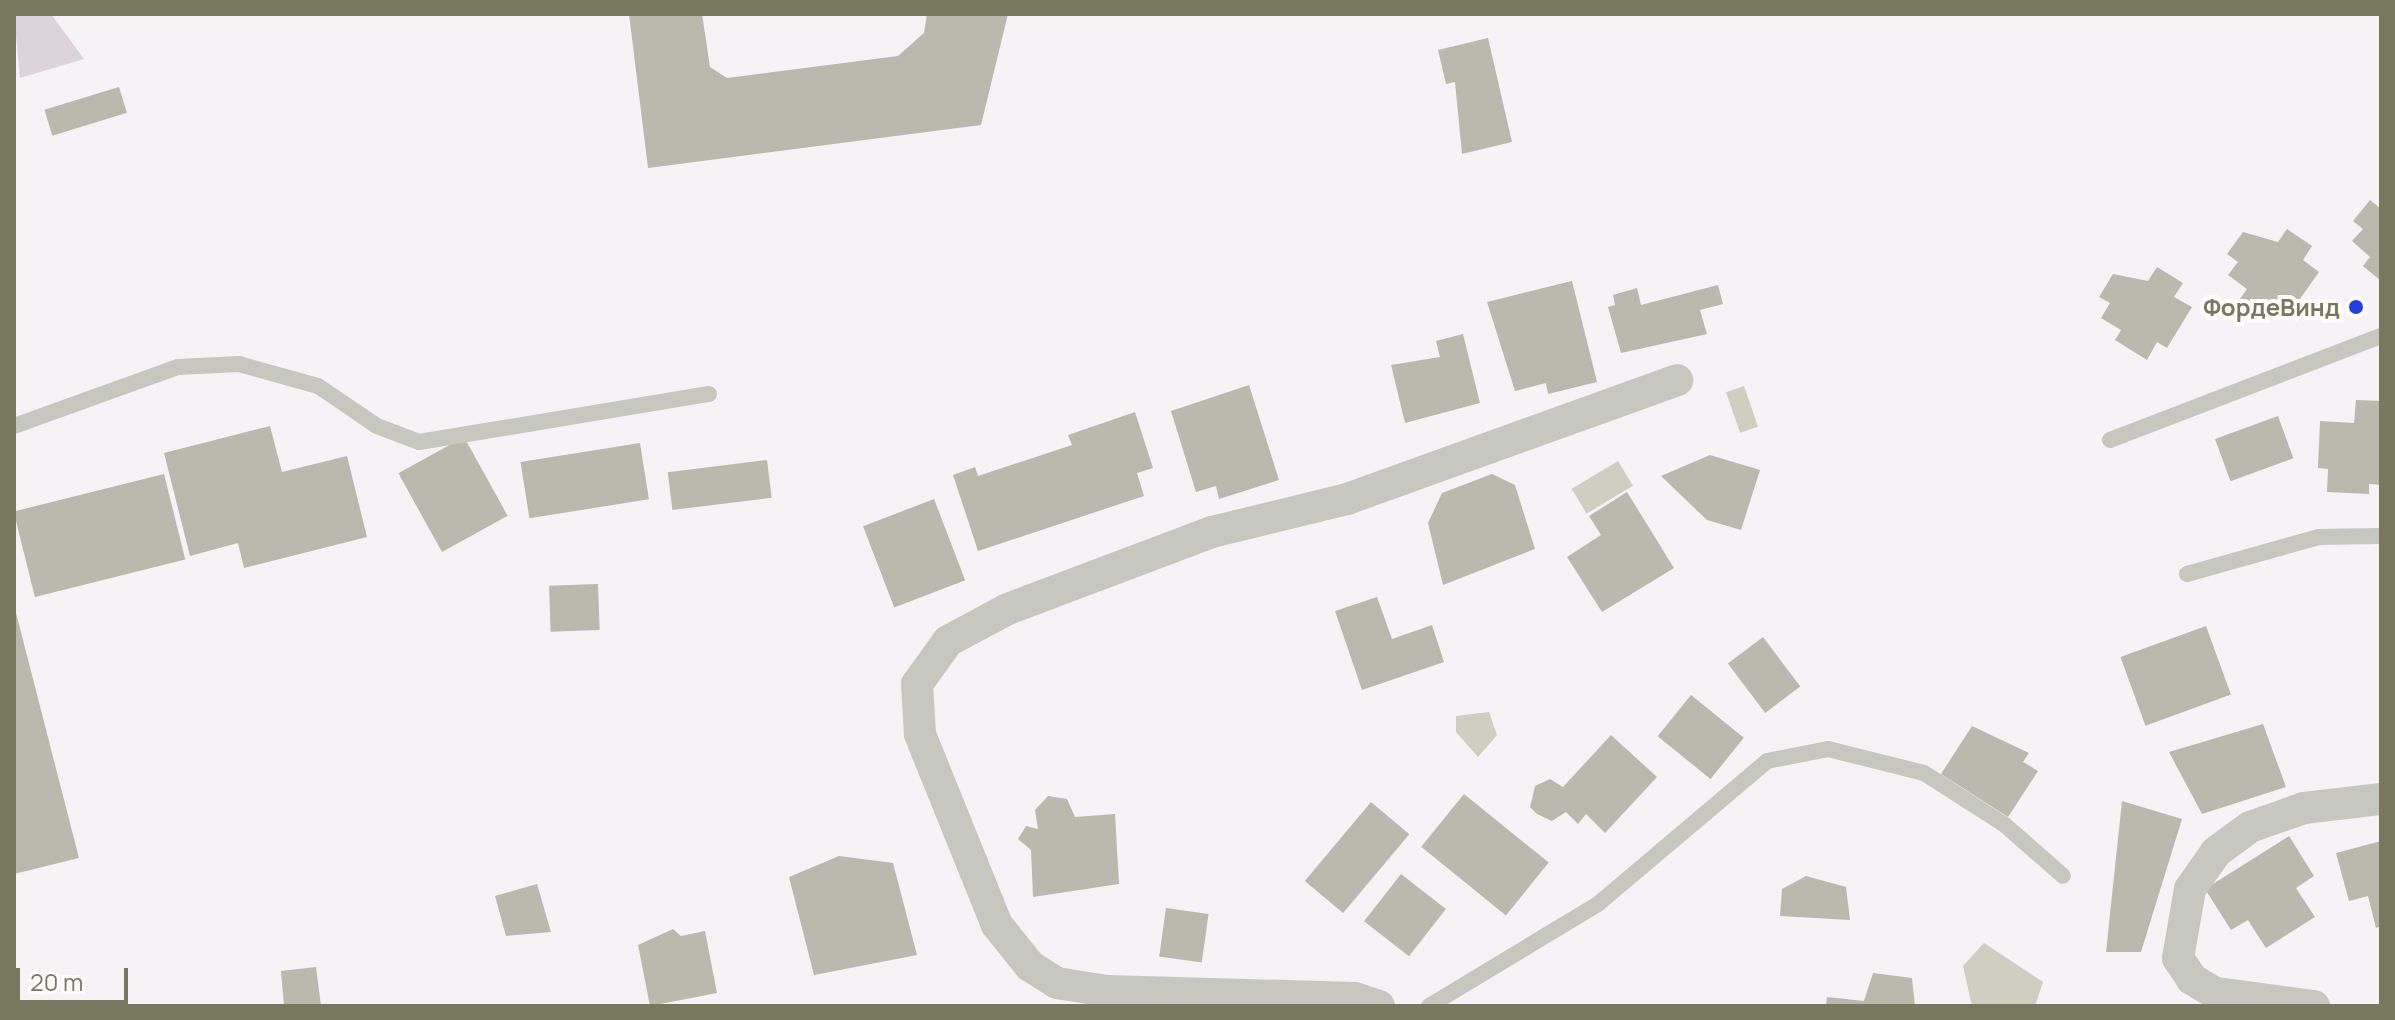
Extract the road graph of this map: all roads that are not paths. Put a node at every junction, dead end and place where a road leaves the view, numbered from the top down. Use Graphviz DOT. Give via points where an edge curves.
graph roads {
  1 [pos="2381,336"];
  2 [pos="1677,380"];
  3 [pos="709,394"];
  4 [pos="14,426"];
  5 [pos="2110,440"];
  6 [pos="2381,536"];
  7 [pos="2187,574"];
  8 [pos="2381,799"];
  9 [pos="2063,876"];
  10 [pos="1379,1006"];
  11 [pos="1429,1006"];
  12 [pos="2314,1006"];
  1 -- 5 [label="lane"];
  2 -- 10 [label="street" via="1347,499 1212,532 1008,609 948,641 917,684 913,708 926,749 997,925 1030,966 1057,983 1107,991 1355,998"];
  3 -- 4 [label="lane" via="419,442 377,426 318,386 239,364 178,367"];
  6 -- 7 [label="lane" via="2319,537"];
  8 -- 12 [label="street" via="2304,808 2250,827 2216,852 2190,889 2178,958 2192,979 2215,993"];
  9 -- 11 [label="lane" via="2005,825 1924,773 1828,749 1767,761 1598,904"];
}
